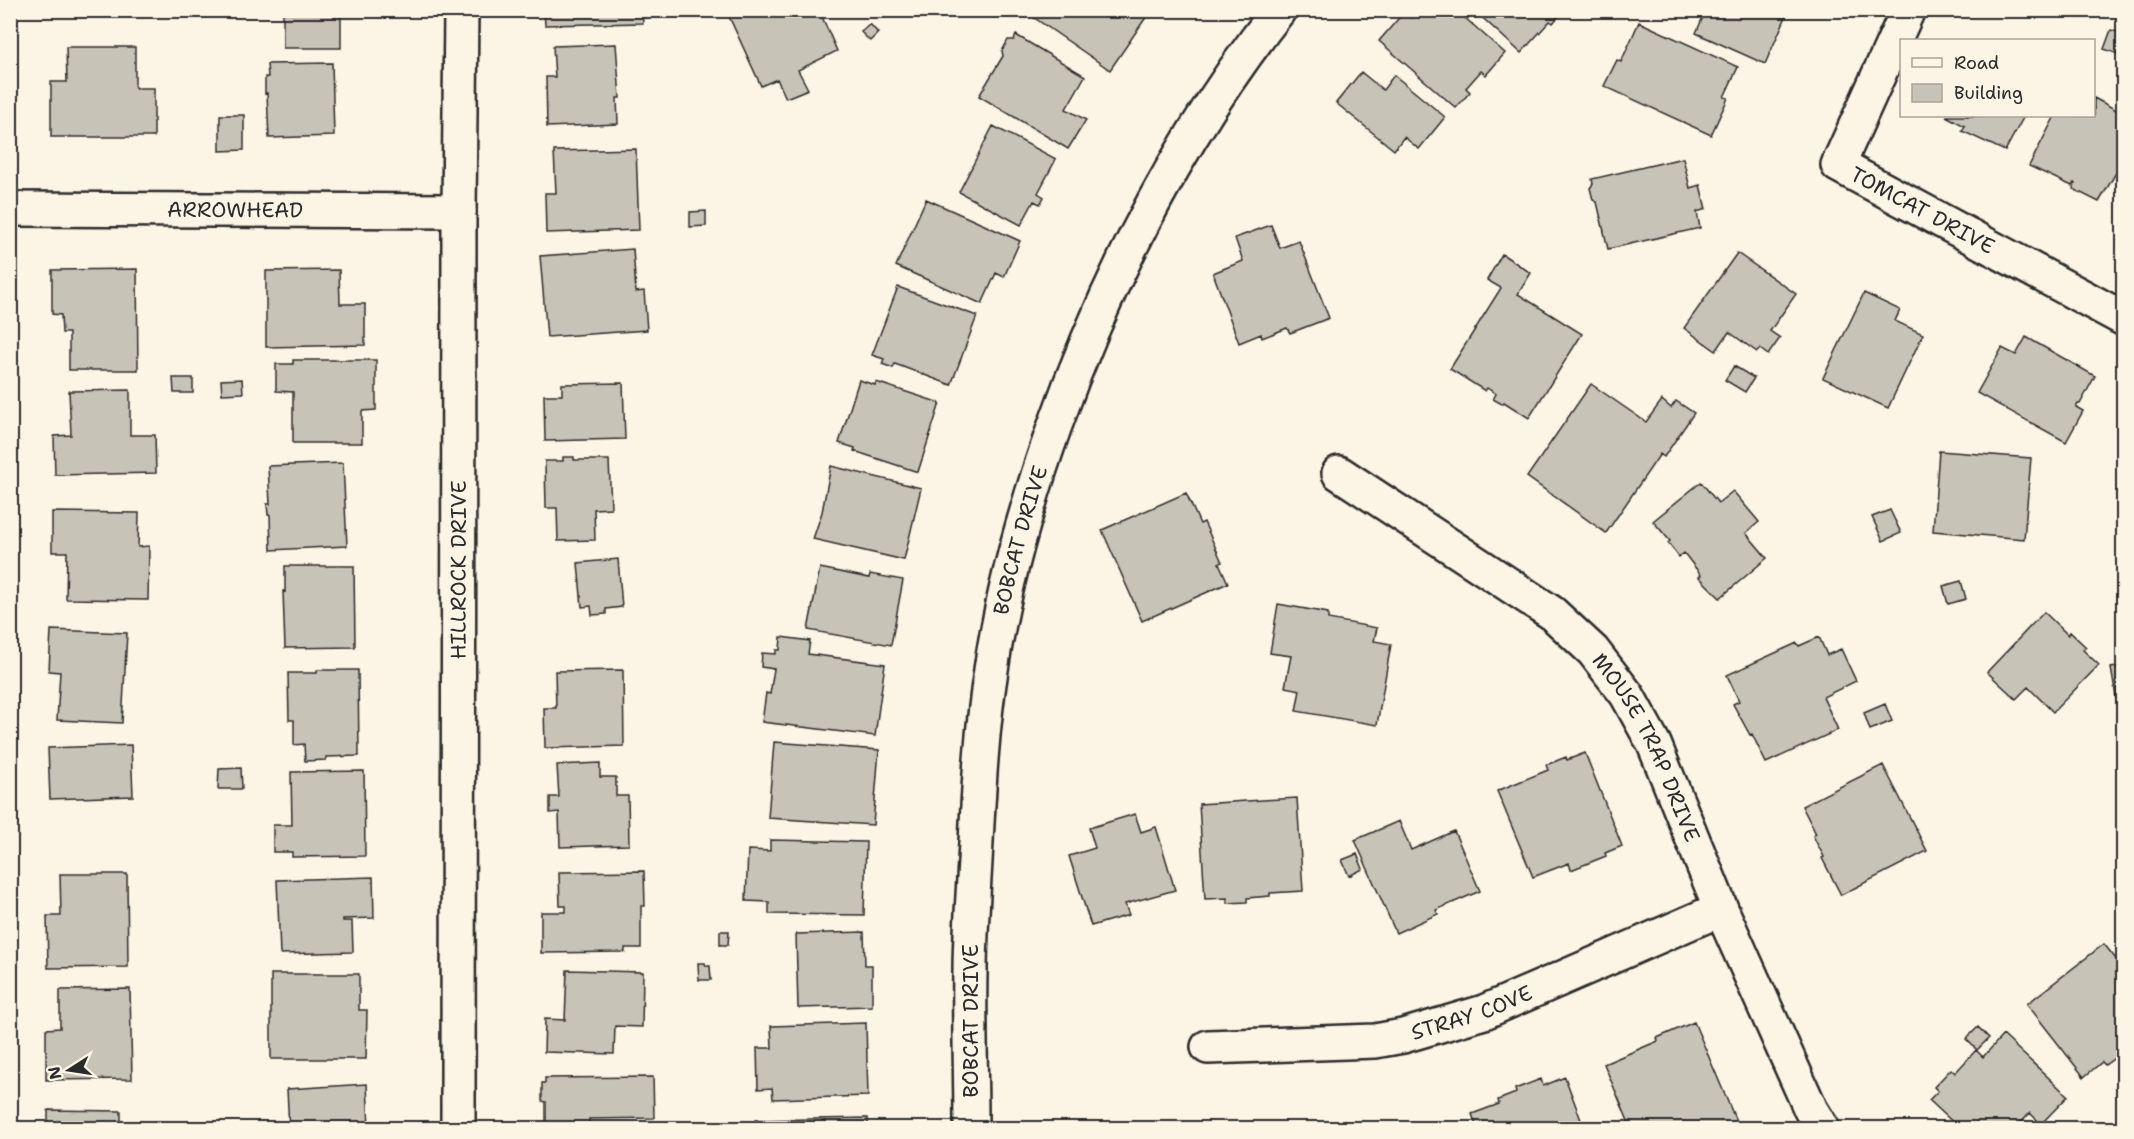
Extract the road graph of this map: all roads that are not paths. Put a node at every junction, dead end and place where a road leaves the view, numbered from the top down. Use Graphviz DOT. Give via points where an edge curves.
graph roads {
  1 [pos="461,10"];
  2 [pos="1279,10"];
  3 [pos="1908,10"];
  4 [pos="10,208"];
  5 [pos="459,211"];
  6 [pos="2124,318"];
  7 [pos="1339,473"];
  8 [pos="1721,909"];
  9 [pos="1208,1047"];
  10 [pos="458,1128"];
  11 [pos="971,1128"];
  12 [pos="1822,1128"];
  1 -- 5 [label="street, HILLROCK DRIVE"];
  2 -- 11 [label="street, BOBCAT DRIVE" via="1183,150 1126,253 1075,368 1033,487 1008,578 990,670 980,769 970,971"];
  3 -- 6 [label="street, TOMCAT DRIVE" via="1838,165"];
  4 -- 5 [label="street, ARROWHEAD"];
  5 -- 10 [label="street, HILLROCK DRIVE"];
  7 -- 8 [label="street, MOUSE TRAP DRIVE" via="1552,613 1593,651 1627,695 1654,744"];
  8 -- 9 [label="street, STRAY COVE" via="1484,1012 1403,1036 1375,1041"];
  8 -- 12 [label="street, MOUSE TRAP DRIVE" via="1810,1110"];
}
